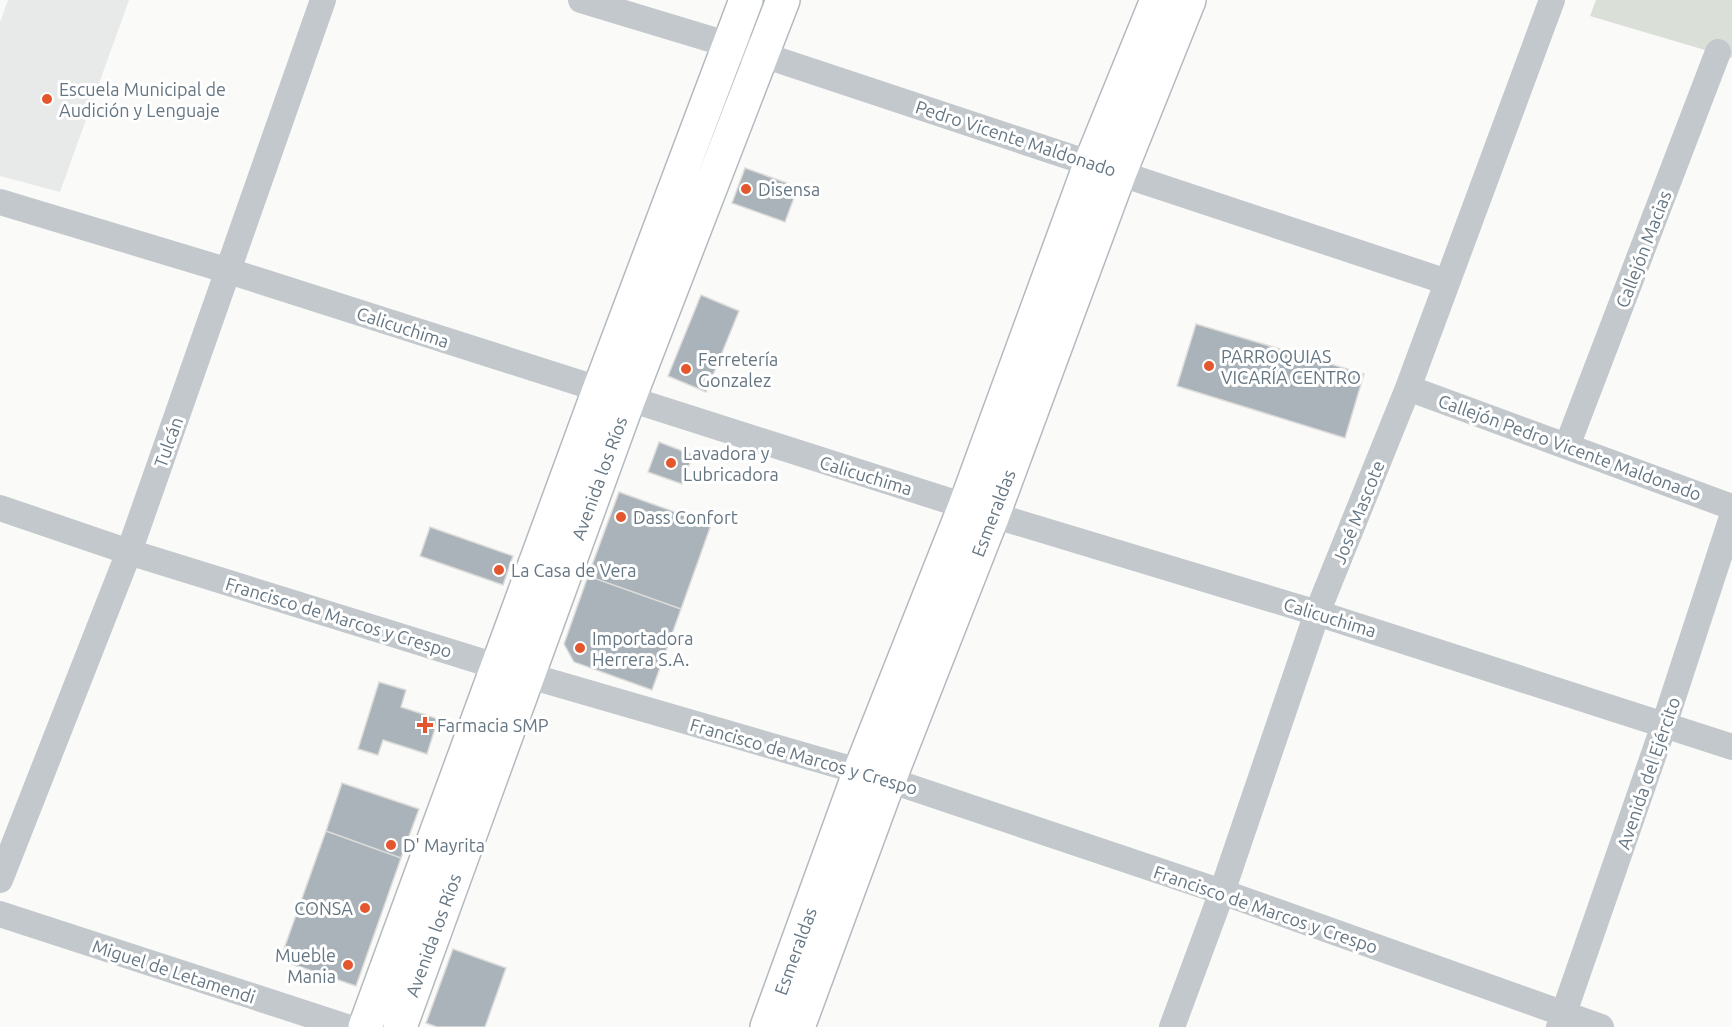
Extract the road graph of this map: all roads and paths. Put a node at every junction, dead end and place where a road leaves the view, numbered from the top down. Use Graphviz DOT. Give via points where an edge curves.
graph roads {
  1 [pos="323,0"];
  2 [pos="581,0"];
  3 [pos="746,0"];
  4 [pos="783,0"];
  5 [pos="1157,0"];
  6 [pos="1189,0"];
  7 [pos="1552,0"];
  8 [pos="730,45"];
  9 [pos="1718,52"];
  10 [pos="763,55"];
  11 [pos="1105,167"];
  12 [pos="0,202"];
  13 [pos="229,272"];
  14 [pos="1447,282"];
  15 [pos="1408,388"];
  16 [pos="613,395"];
  17 [pos="1568,446"];
  18 [pos="1732,507"];
  19 [pos="0,508"];
  20 [pos="979,510"];
  21 [pos="1732,517"];
  22 [pos="129,552"];
  23 [pos="1317,613"];
  24 [pos="513,671"];
  25 [pos="1665,725"];
  26 [pos="1732,747"];
  27 [pos="875,775"];
  28 [pos="0,880"];
  29 [pos="1222,892"];
  30 [pos="0,914"];
  31 [pos="1561,1021"];
  32 [pos="347,1027"];
  33 [pos="365,1027"];
  34 [pos="400,1027"];
  35 [pos="767,1027"];
  36 [pos="798,1027"];
  37 [pos="1172,1027"];
  38 [pos="1601,1027"];
  1 -- 13 [label="street, Tulcán"];
  2 -- 8 [label="street, Pedro Vicente Maldonado"];
  3 -- 8 [label="main road, Avenida los Ríos"];
  4 -- 10 [label="main road, Avenida los Ríos"];
  5 -- 11 [label="main road, Esmeraldas"];
  6 -- 11 [label="main road, Esmeraldas"];
  7 -- 14 [label="street, José Mascote"];
  8 -- 10 [label="street, Pedro Vicente Maldonado"];
  8 -- 16 [label="main road, Avenida los Ríos"];
  9 -- 17 [label="street, Callejón Macias"];
  10 -- 11 [label="street, Pedro Vicente Maldonado"];
  10 -- 16 [label="main road, Avenida los Ríos"];
  11 -- 14 [label="street, Pedro Vicente Maldonado"];
  11 -- 20 [label="main road, Esmeraldas"];
  12 -- 13 [label="street, Calicuchima"];
  13 -- 16 [label="street, Calicuchima"];
  13 -- 22 [label="street, Tulcán"];
  14 -- 15 [label="street, José Mascote"];
  15 -- 17 [label="street, Callejón Pedro Vicente Maldonado"];
  15 -- 23 [label="street, José Mascote"];
  16 -- 20 [label="street, Calicuchima"];
  16 -- 24 [label="main road, Avenida los Ríos"];
  17 -- 18 [label="street, Callejón Pedro Vicente Maldonado"];
  19 -- 22 [label="street, Francisco de Marcos y Crespo"];
  20 -- 23 [label="street, Calicuchima"];
  20 -- 27 [label="main road, Esmeraldas"];
  21 -- 25 [label="street, Avenida del Ejército"];
  22 -- 24 [label="street, Francisco de Marcos y Crespo"];
  22 -- 28 [label="street, Tulcán"];
  23 -- 25 [label="street, Calicuchima"];
  23 -- 29 [label="street, José Mascote"];
  24 -- 27 [label="street, Francisco de Marcos y Crespo"];
  24 -- 33 [label="main road, Avenida los Ríos"];
  24 -- 34 [label="main road, Avenida los Ríos"];
  25 -- 26 [label="street, Calicuchima"];
  25 -- 31 [label="street, Avenida del Ejército"];
  27 -- 29 [label="street, Francisco de Marcos y Crespo"];
  27 -- 35 [label="main road, Esmeraldas"];
  27 -- 36 [label="main road, Esmeraldas"];
  29 -- 31 [label="street, Francisco de Marcos y Crespo"];
  29 -- 37 [label="street, José Mascote"];
  30 -- 32 [label="street, Miguel de Letamendi"];
  31 -- 38 [label="street, Francisco de Marcos y Crespo"];
}
